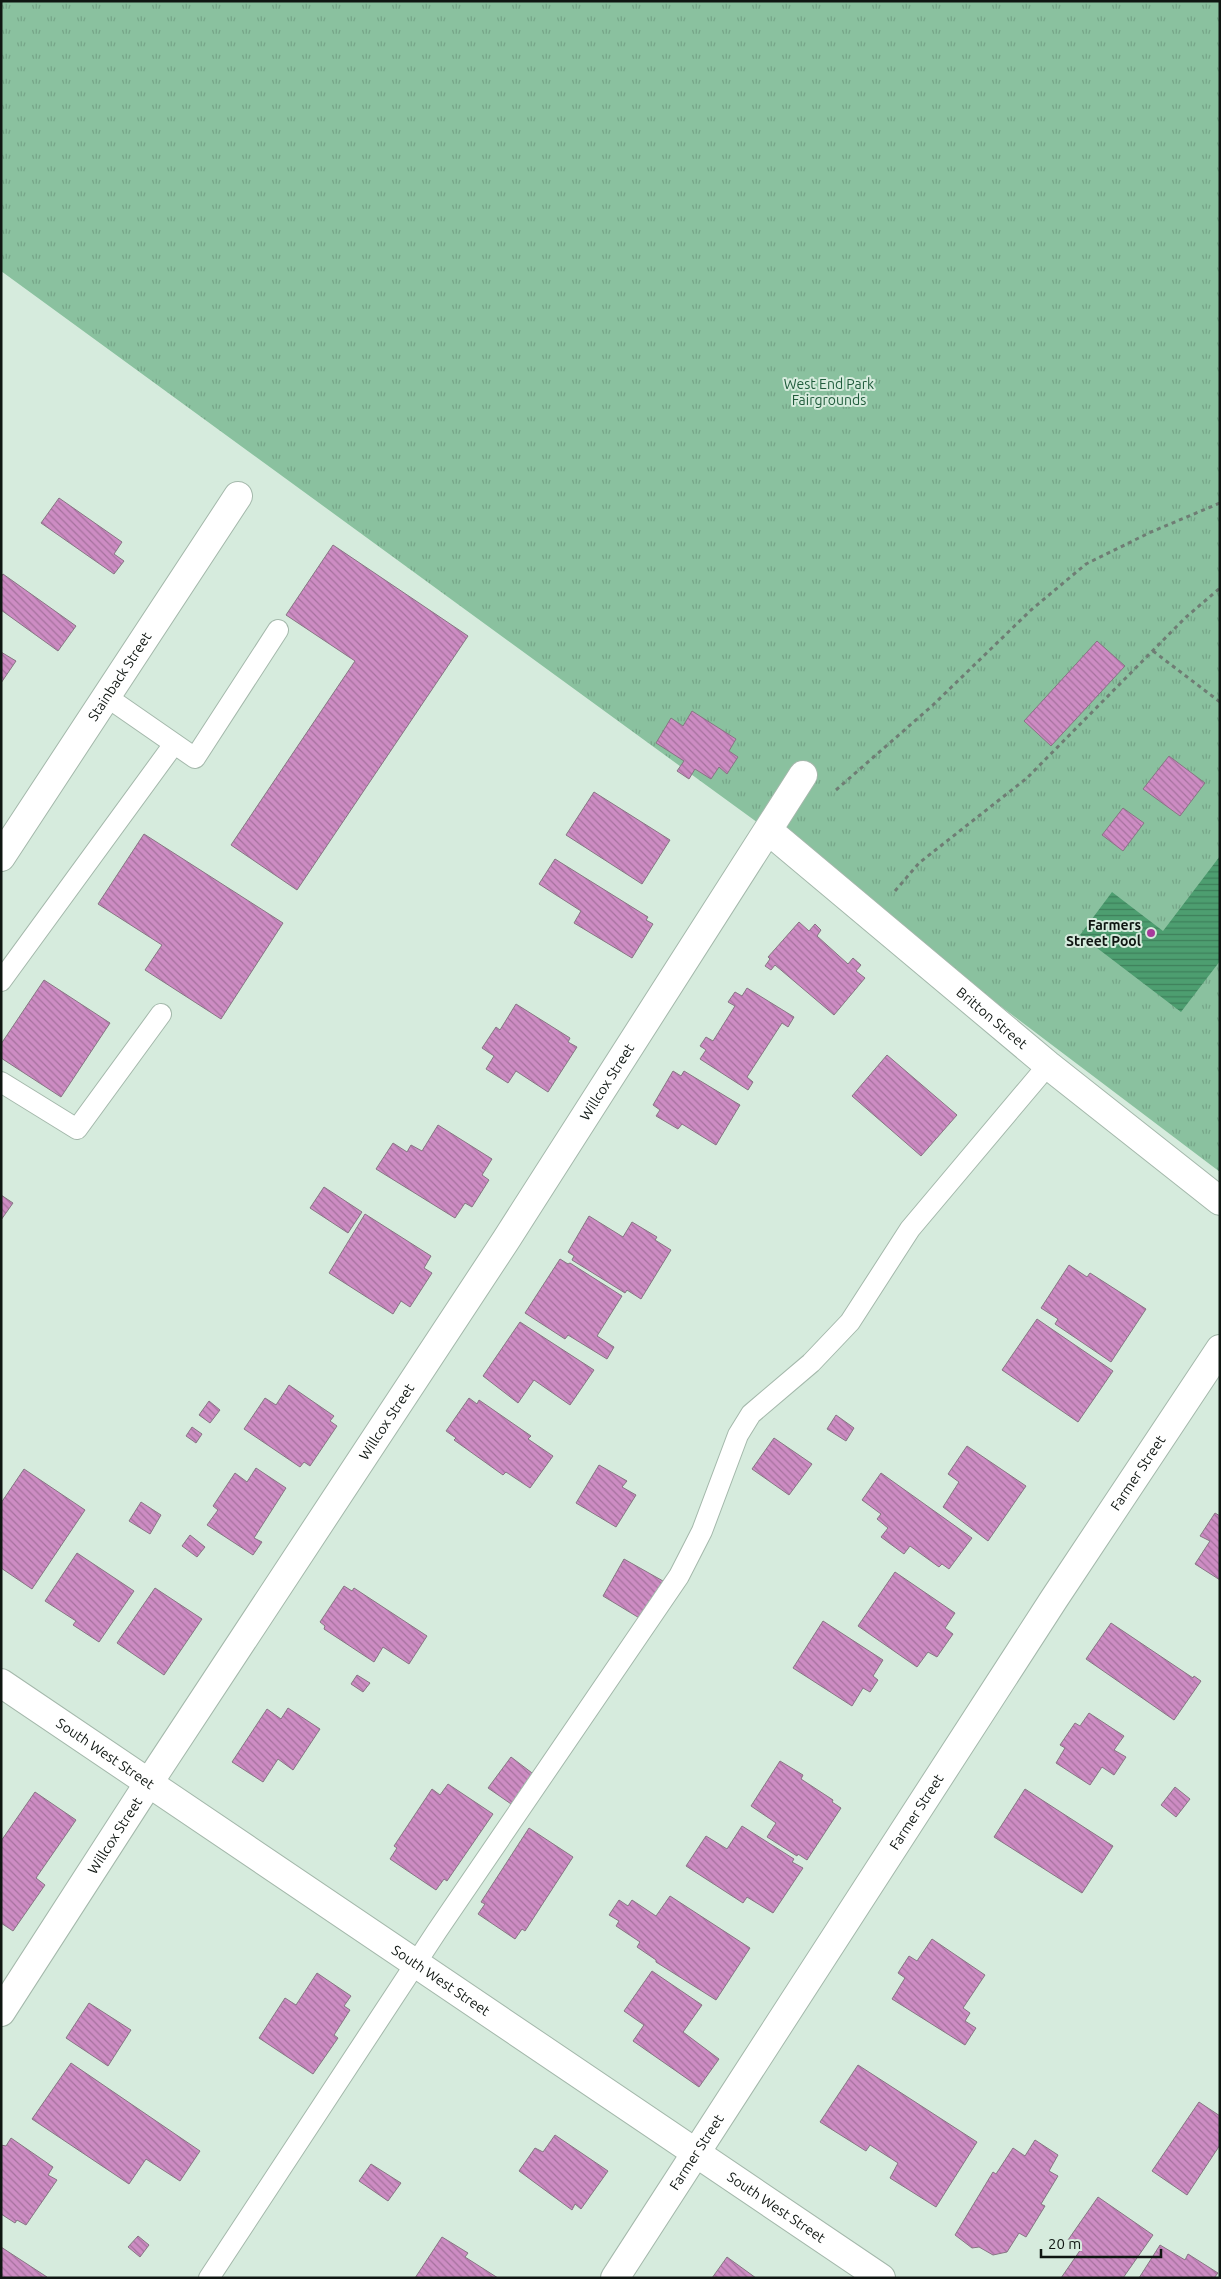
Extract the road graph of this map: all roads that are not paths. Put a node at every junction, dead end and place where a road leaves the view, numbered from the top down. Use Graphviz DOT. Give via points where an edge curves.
graph roads {
  1 [pos="238,496"];
  2 [pos="278,630"];
  3 [pos="107,697"];
  4 [pos="174,744"];
  5 [pos="803,775"];
  6 [pos="769,831"];
  7 [pos="1,857"];
  8 [pos="1,980"];
  9 [pos="161,1014"];
  10 [pos="1048,1065"];
  11 [pos="1,1082"];
  12 [pos="1220,1201"];
  13 [pos="1220,1348"];
  14 [pos="1,1683"];
  15 [pos="148,1784"];
  16 [pos="416,1964"];
  17 [pos="1,2012"];
  18 [pos="696,2154"];
  19 [pos="209,2278"];
  20 [pos="615,2278"];
  21 [pos="880,2278"];
  1 -- 3 [label="street, Stainback Street"];
  2 -- 4 [label="lane" via="195,758"];
  3 -- 4 [label="lane"];
  3 -- 7 [label="street, Stainback Street"];
  4 -- 8 [label="lane"];
  5 -- 6 [label="street, Willcox Street"];
  6 -- 10 [label="street, Britton Street"];
  6 -- 15 [label="street, Willcox Street" via="506,1240"];
  9 -- 11 [label="lane" via="77,1129"];
  10 -- 12 [label="street, Britton Street"];
  10 -- 16 [label="lane" via="910,1229 850,1322 811,1363 751,1414 738,1435 702,1531 679,1576"];
  13 -- 18 [label="street, Farmer Street"];
  14 -- 15 [label="street, South West Street"];
  15 -- 16 [label="street, South West Street"];
  15 -- 17 [label="street, Willcox Street"];
  16 -- 18 [label="street, South West Street"];
  16 -- 19 [label="lane"];
  18 -- 20 [label="street, Farmer Street"];
  18 -- 21 [label="street, South West Street"];
}
